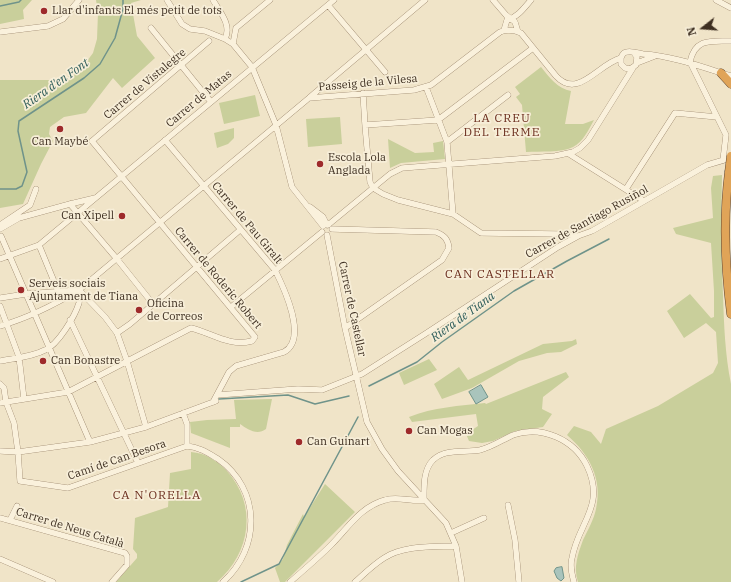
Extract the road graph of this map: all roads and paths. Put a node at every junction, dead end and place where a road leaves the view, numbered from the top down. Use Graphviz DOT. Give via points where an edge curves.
graph roads {
  1 [pos="79,0"];
  2 [pos="167,0"];
  3 [pos="213,0"];
  4 [pos="270,0"];
  5 [pos="334,0"];
  6 [pos="425,0"];
  7 [pos="494,0"];
  8 [pos="531,0"];
  9 [pos="716,0"];
  10 [pos="328,4"];
  11 [pos="731,8"];
  12 [pos="509,18"];
  13 [pos="228,27"];
  14 [pos="151,28"];
  15 [pos="507,30"];
  16 [pos="0,32"];
  17 [pos="235,32"];
  18 [pos="518,32"];
  19 [pos="225,39"];
  20 [pos="210,41"];
  21 [pos="731,41"];
  22 [pos="233,44"];
  23 [pos="533,48"];
  24 [pos="365,50"];
  25 [pos="634,53"];
  26 [pos="657,55"];
  27 [pos="621,58"];
  28 [pos="690,62"];
  29 [pos="637,63"];
  30 [pos="608,64"];
  31 [pos="182,66"];
  32 [pos="623,66"];
  33 [pos="252,67"];
  34 [pos="633,68"];
  35 [pos="385,72"];
  36 [pos="721,73"];
  37 [pos="731,76"];
  38 [pos="627,79"];
  39 [pos="731,84"];
  40 [pos="426,87"];
  41 [pos="363,93"];
  42 [pos="508,95"];
  43 [pos="310,98"];
  44 [pos="211,102"];
  45 [pos="717,117"];
  46 [pos="438,120"];
  47 [pos="276,125"];
  48 [pos="365,125"];
  49 [pos="165,140"];
  50 [pos="92,141"];
  51 [pos="447,142"];
  52 [pos="569,154"];
  53 [pos="731,157"];
  54 [pos="723,160"];
  55 [pos="449,164"];
  56 [pos="121,176"];
  57 [pos="203,187"];
  58 [pos="373,188"];
  59 [pos="36,189"];
  60 [pos="626,189"];
  61 [pos="96,198"];
  62 [pos="644,201"];
  63 [pos="70,204"];
  64 [pos="78,214"];
  65 [pos="453,214"];
  66 [pos="159,222"];
  67 [pos="0,226"];
  68 [pos="0,229"];
  69 [pos="327,229"];
  70 [pos="240,230"];
  71 [pos="1,236"];
  72 [pos="578,236"];
  73 [pos="39,245"];
  74 [pos="10,256"];
  75 [pos="0,259"];
  76 [pos="117,259"];
  77 [pos="197,267"];
  78 [pos="275,270"];
  79 [pos="79,290"];
  80 [pos="58,291"];
  81 [pos="26,294"];
  82 [pos="0,298"];
  83 [pos="153,304"];
  84 [pos="0,306"];
  85 [pos="231,308"];
  86 [pos="35,313"];
  87 [pos="731,314"];
  88 [pos="70,320"];
  89 [pos="6,324"];
  90 [pos="0,326"];
  91 [pos="344,328"];
  92 [pos="117,333"];
  93 [pos="50,348"];
  94 [pos="18,357"];
  95 [pos="0,361"];
  96 [pos="127,361"];
  97 [pos="356,376"];
  98 [pos="97,377"];
  99 [pos="0,384"];
  100 [pos="68,392"];
  101 [pos="24,399"];
  102 [pos="216,399"];
  103 [pos="6,402"];
  104 [pos="0,403"];
  105 [pos="183,413"];
  106 [pos="146,427"];
  107 [pos="123,434"];
  108 [pos="90,442"];
  109 [pos="187,446"];
  110 [pos="0,451"];
  111 [pos="18,452"];
  112 [pos="138,463"];
  113 [pos="425,484"];
  114 [pos="424,500"];
  115 [pos="508,505"];
  116 [pos="17,506"];
  117 [pos="432,507"];
  118 [pos="0,518"];
  119 [pos="484,518"];
  120 [pos="10,520"];
  121 [pos="451,533"];
  122 [pos="456,546"];
  123 [pos="0,559"];
  124 [pos="53,582"];
  125 [pos="112,582"];
  126 [pos="223,582"];
  127 [pos="290,582"];
  128 [pos="355,582"];
  129 [pos="462,582"];
  130 [pos="519,582"];
  131 [pos="574,582"];
  1 -- 16 [label="street" via="63,19 48,26"];
  2 -- 19 [label="street, Carrer de Castellar" via="186,27"];
  3 -- 13 [label="street"];
  4 -- 17 [label="street"];
  5 -- 10 [label="street, Carrer de Matas"];
  6 -- 24 [label="street"];
  7 -- 12 [label="street"];
  8 -- 12 [label="street" via="520,12"];
  9 -- 11 [label="street"];
  10 -- 24 [label="street"];
  10 -- 33 [label="street, Carrer de Matas"];
  12 -- 15 [label="street"];
  12 -- 18 [label="street" via="515,22"];
  13 -- 17 [label="street"];
  13 -- 19 [label="street"];
  14 -- 31 [label="street"];
  15 -- 18 [label="street"];
  15 -- 40 [label="street, Passeig de la Vilesa"];
  17 -- 19 [label="street" via="230,39"];
  17 -- 22 [label="street"];
  18 -- 23 [label="street"];
  19 -- 22 [label="street, Carrer de Castellar"];
  20 -- 31 [label="street, Carrer de Vistalegre"];
  21 -- 28 [label="street" via="708,41 699,44"];
  22 -- 33 [label="street, Carrer de Castellar"];
  23 -- 30 [label="street" via="560,81 567,84 581,83"];
  23 -- 46 [label="street"];
  24 -- 35 [label="street"];
  24 -- 43 [label="street"];
  25 -- 26 [label="street"];
  25 -- 27 [label="street" via="626,52"];
  25 -- 29 [label="street"];
  26 -- 28 [label="street"];
  26 -- 29 [label="street"];
  27 -- 30 [label="street"];
  27 -- 32 [label="street"];
  28 -- 36 [label="street"];
  28 -- 45 [label="street"];
  29 -- 34 [label="street"];
  30 -- 32 [label="street"];
  31 -- 44 [label="street"];
  31 -- 50 [label="street, Carrer de Vistalegre"];
  32 -- 34 [label="street"];
  32 -- 38 [label="street"];
  33 -- 44 [label="street, Carrer de Matas"];
  33 -- 47 [label="street, Carrer de Castellar"];
  34 -- 38 [label="street"];
  36 -- 37 [label="street"];
  36 -- 39 [label="highway"];
  38 -- 52 [label="street" via="592,135 580,148"];
  40 -- 41 [label="street, Passeig de la Vilesa"];
  40 -- 46 [label="street"];
  41 -- 43 [label="street, Passeig de la Vilesa"];
  41 -- 48 [label="street"];
  42 -- 51 [label="street"];
  43 -- 47 [label="street, Passeig de la Vilesa"];
  44 -- 49 [label="street, Carrer de Matas"];
  45 -- 54 [label="street" via="726,134"];
  45 -- 60 [label="street" via="675,114"];
  46 -- 48 [label="street"];
  46 -- 51 [label="street"];
  47 -- 57 [label="street, Passeig de la Vilesa"];
  47 -- 69 [label="street, Carrer de Castellar" via="292,187"];
  48 -- 58 [label="street" via="370,182"];
  49 -- 56 [label="street, Carrer de Matas"];
  49 -- 57 [label="street, Carrer de Pau Giralt"];
  50 -- 56 [label="street, Carrer de Roderic Robert"];
  51 -- 55 [label="street"];
  52 -- 55 [label="street"];
  52 -- 60 [label="street"];
  53 -- 54 [label="street, Carrer de Santiago Rusiñol"];
  53 -- 87 [label="highway, bridge" via="725,223"];
  54 -- 62 [label="street, Carrer de Santiago Rusiñol" via="707,165"];
  55 -- 58 [label="street" via="397,169"];
  55 -- 65 [label="street"];
  56 -- 61 [label="street, Carrer de Matas"];
  56 -- 66 [label="street, Carrer de Roderic Robert"];
  57 -- 66 [label="street, Passeig de la Vilesa"];
  57 -- 70 [label="street, Carrer de Pau Giralt"];
  58 -- 65 [label="street" via="398,200"];
  58 -- 69 [label="street"];
  59 -- 67 [label="street" via="30,205"];
  60 -- 62 [label="street"];
  61 -- 63 [label="street"];
  61 -- 64 [label="street, Carrer de Matas"];
  62 -- 72 [label="street, Carrer de Santiago Rusiñol" via="592,231"];
  63 -- 64 [label="street"];
  63 -- 68 [label="street" via="19,218"];
  64 -- 73 [label="street, Carrer de Matas"];
  64 -- 76 [label="street"];
  65 -- 72 [label="street" via="481,233"];
  66 -- 76 [label="street, Passeig de la Vilesa"];
  66 -- 77 [label="street, Carrer de Roderic Robert"];
  69 -- 78 [label="street"];
  69 -- 91 [label="street, Carrer de Castellar"];
  69 -- 91 [label="street" via="436,232 448,241 449,248 442,260"];
  70 -- 77 [label="street"];
  70 -- 78 [label="street, Carrer de Pau Giralt"];
  71 -- 74 [label="street"];
  72 -- 97 [label="street, Carrer de Santiago Rusiñol"];
  73 -- 74 [label="street, Carrer de Matas"];
  73 -- 80 [label="street"];
  74 -- 75 [label="street, Carrer de Matas"];
  74 -- 81 [label="street"];
  76 -- 79 [label="street, Passeig de la Vilesa"];
  76 -- 83 [label="street"];
  77 -- 83 [label="street"];
  77 -- 85 [label="street, Carrer de Roderic Robert"];
  78 -- 85 [label="street"];
  78 -- 102 [label="street, Carrer de Pau Giralt" via="291,308 294,327 292,345 284,352 236,366 229,372"];
  79 -- 80 [label="street"];
  79 -- 86 [label="street, Passeig de la Vilesa"];
  79 -- 88 [label="street" via="79,302"];
  79 -- 92 [label="street" via="105,316"];
  80 -- 81 [label="street"];
  81 -- 82 [label="street"];
  81 -- 86 [label="street"];
  83 -- 92 [label="street"];
  84 -- 89 [label="street"];
  85 -- 96 [label="street, Carrer de Roderic Robert" via="255,337 252,341 242,343 222,340 191,328"];
  86 -- 89 [label="street, Passeig de la Vilesa"];
  86 -- 93 [label="street"];
  88 -- 93 [label="street"];
  88 -- 98 [label="street"];
  89 -- 90 [label="street, Passeig de la Vilesa"];
  89 -- 94 [label="street"];
  91 -- 97 [label="street, Carrer de Castellar"];
  92 -- 96 [label="street"];
  93 -- 94 [label="street"];
  93 -- 100 [label="street"];
  94 -- 95 [label="street"];
  94 -- 101 [label="street"];
  96 -- 98 [label="street"];
  96 -- 106 [label="street"];
  97 -- 102 [label="street, Carrer de Santiago Rusiñol" via="322,390 298,389"];
  97 -- 114 [label="street, Carrer de Castellar" via="367,422 398,471"];
  98 -- 100 [label="street"];
  98 -- 107 [label="street"];
  99 -- 103 [label="street" via="4,388"];
  100 -- 101 [label="street"];
  100 -- 108 [label="street"];
  101 -- 103 [label="street"];
  102 -- 105 [label="street, Carrer de Santiago Rusiñol"];
  103 -- 104 [label="street"];
  103 -- 111 [label="street" via="14,423"];
  105 -- 106 [label="street, Carrer de Santiago Rusiñol"];
  105 -- 109 [label="street"];
  106 -- 107 [label="street, Carrer de Santiago Rusiñol"];
  107 -- 108 [label="street, Carrer de Santiago Rusiñol"];
  107 -- 112 [label="street"];
  108 -- 111 [label="street, Carrer de Santiago Rusiñol"];
  109 -- 112 [label="street, Camí de Can Besora"];
  109 -- 126 [label="street" via="201,449 230,469 242,484 250,508 250,538 246,549 237,567"];
  110 -- 111 [label="street, Carrer de Santiago Rusiñol"];
  111 -- 112 [label="street, Camí de Can Besora" via="20,481 68,488"];
  113 -- 114 [label="street"];
  113 -- 117 [label="street"];
  113 -- 131 [label="street" via="427,469 432,461 445,453 480,449 527,432 551,434 567,443 577,451 587,466 594,490 592,508 571,559"];
  114 -- 117 [label="street, Carrer de Castellar"];
  114 -- 127 [label="street" via="392,499 369,506"];
  115 -- 130 [label="street" via="516,546"];
  116 -- 120 [label="street"];
  117 -- 121 [label="street, Carrer de Castellar"];
  118 -- 120 [label="street, Carrer de Neus Català"];
  119 -- 121 [label="street"];
  120 -- 125 [label="street, Carrer de Neus Català" via="124,553 127,556 127,565"];
  121 -- 122 [label="street, Carrer de Castellar"];
  122 -- 128 [label="street" via="416,548 398,552 385,558"];
  122 -- 129 [label="street, Carrer de Castellar"];
  123 -- 124 [label="street"];
}
